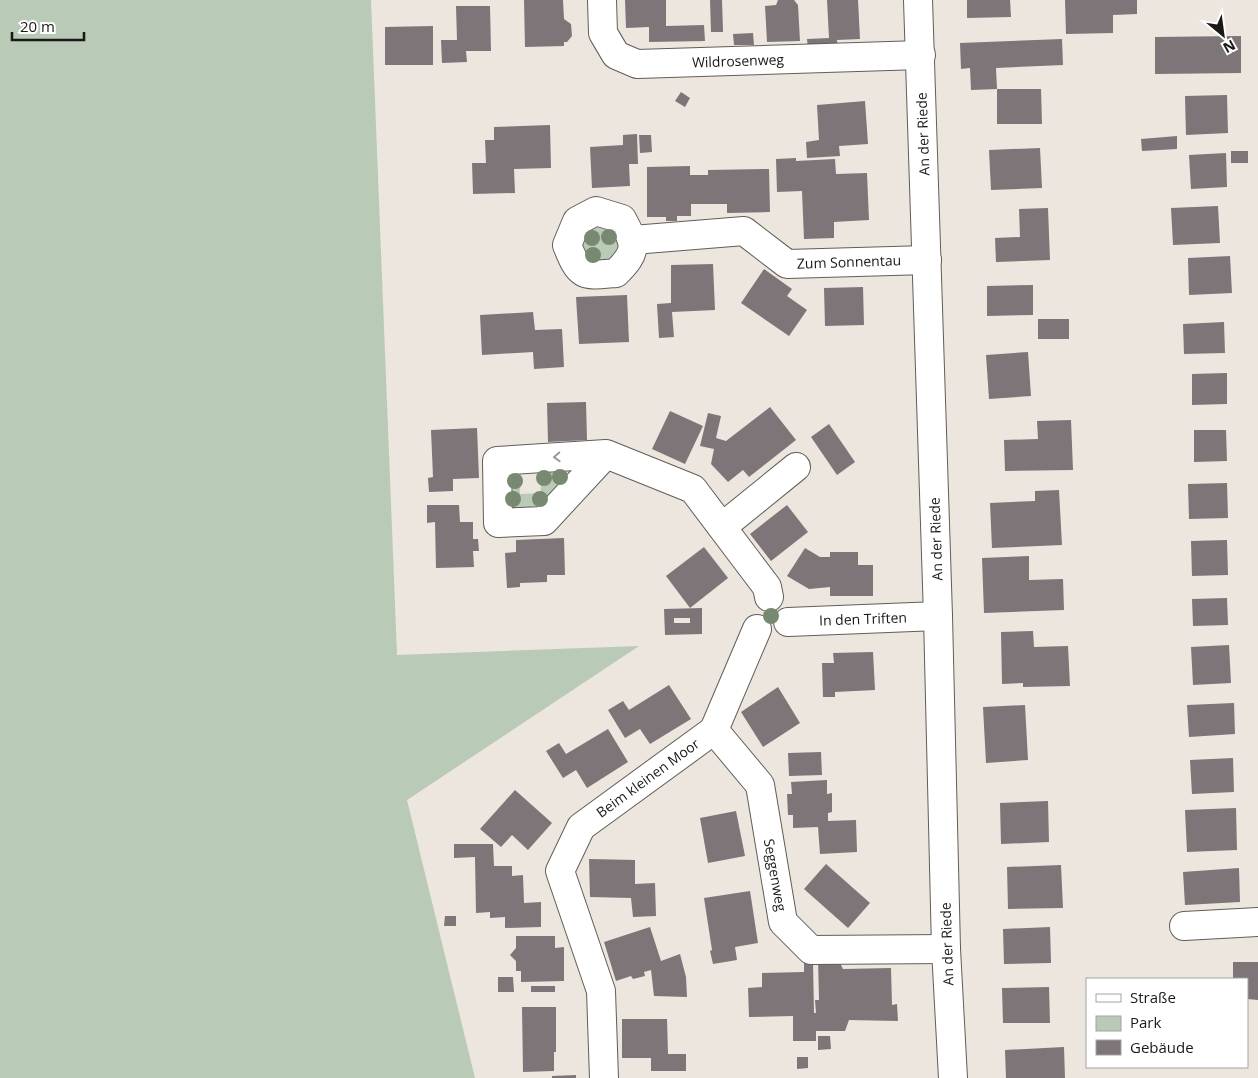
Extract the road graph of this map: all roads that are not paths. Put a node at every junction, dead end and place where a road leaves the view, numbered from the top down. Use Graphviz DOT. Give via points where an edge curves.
graph roads {
  1 [pos="602,0"];
  2 [pos="918,0"];
  3 [pos="921,55"];
  4 [pos="633,240"];
  5 [pos="927,260"];
  6 [pos="606,454"];
  7 [pos="796,467"];
  8 [pos="722,527"];
  9 [pos="769,597"];
  10 [pos="938,616"];
  11 [pos="788,622"];
  12 [pos="756,629"];
  13 [pos="714,730"];
  14 [pos="1258,922"];
  15 [pos="1184,926"];
  16 [pos="946,949"];
  17 [pos="604,1078"];
  18 [pos="952,1078"];
  1 -- 3 [label="street, Wildrosenweg" via="603,33 616,55 637,64"];
  2 -- 3 [label="street, An der Riede"];
  3 -- 5 [label="street, An der Riede"];
  4 -- 5 [label="street, Zum Sonnentau" via="744,230 787,264"];
  5 -- 10 [label="street, An der Riede"];
  6 -- 8 [label="street" via="693,489"];
  7 -- 8 [label="street"];
  8 -- 9 [label="street" via="767,587"];
  9 -- 11 [label="street" via="778,598 785,604"];
  9 -- 12 [label="street" via="752,609"];
  10 -- 11 [label="street, In den Triften"];
  10 -- 16 [label="street, An der Riede"];
  11 -- 12 [label="street, In den Triften" via="783,630 774,634"];
  12 -- 13 [label="street, Beim kleinen Moor"];
  13 -- 16 [label="street, Seggenweg" via="760,785 783,922 811,950"];
  13 -- 17 [label="street, Beim kleinen Moor" via="581,827 560,871 601,992"];
  14 -- 15 [label="street"];
  16 -- 18 [label="street, An der Riede"];
}
